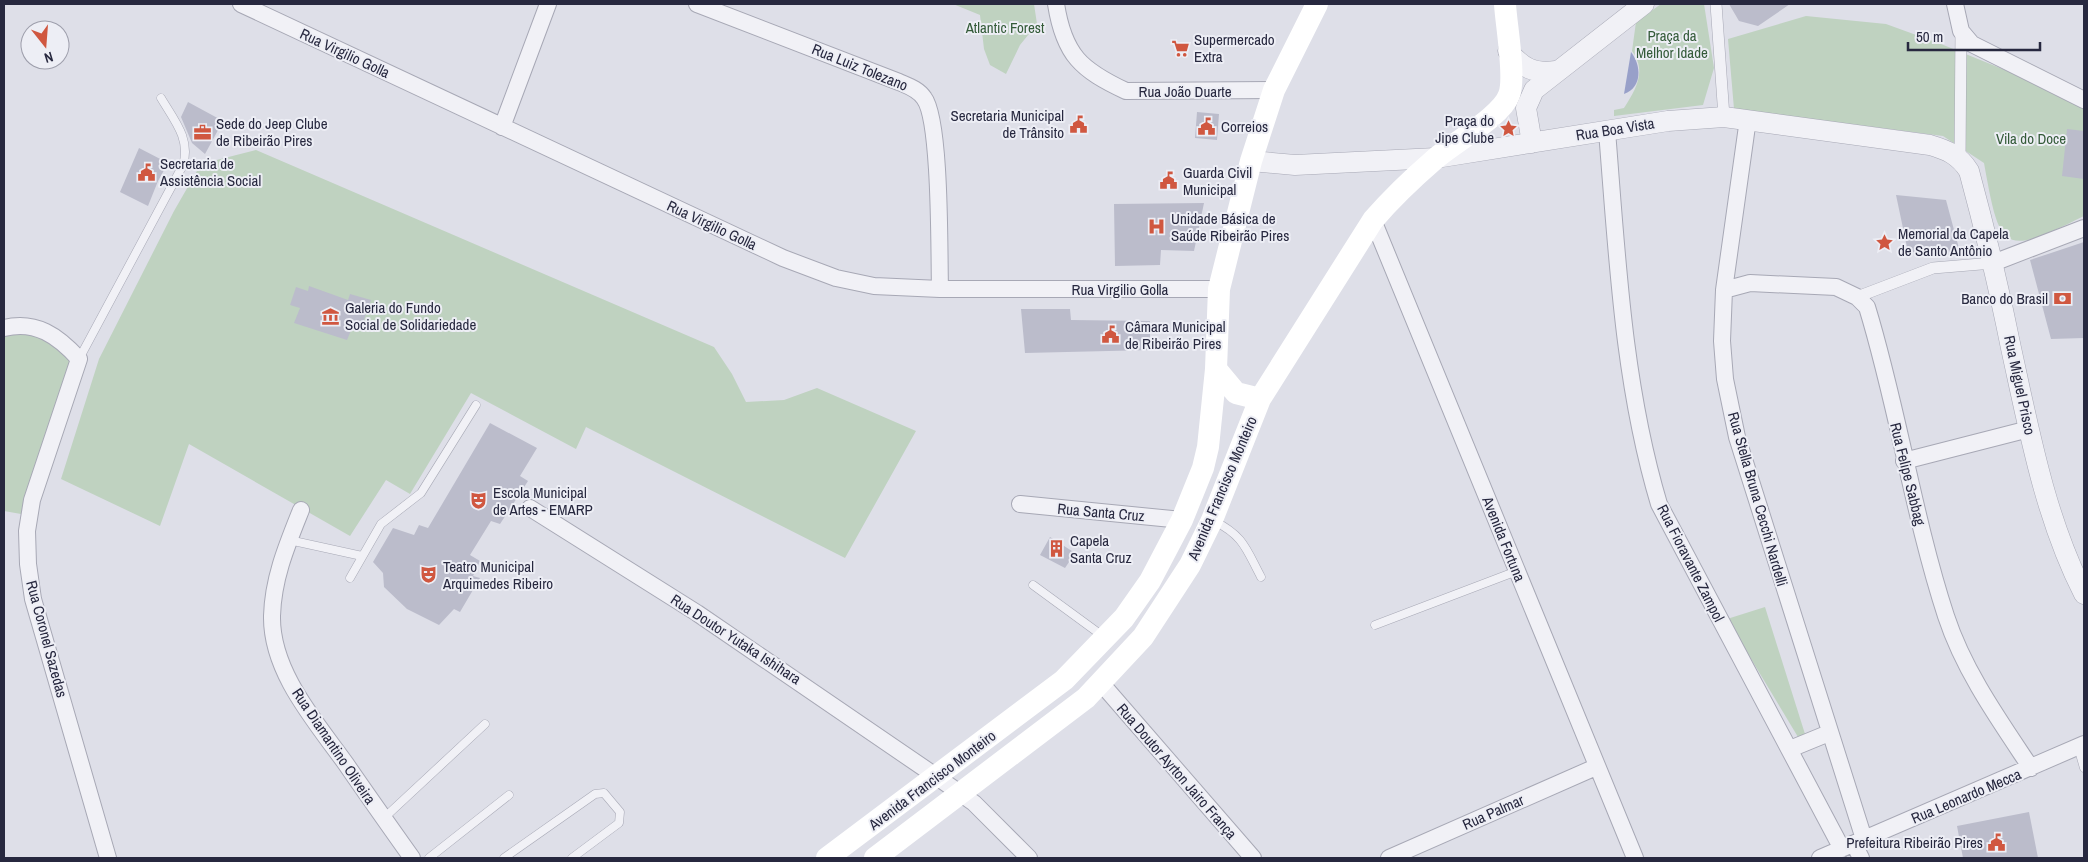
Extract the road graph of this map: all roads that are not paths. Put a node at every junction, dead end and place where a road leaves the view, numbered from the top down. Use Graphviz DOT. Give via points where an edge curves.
graph roads {
  1 [pos="242,4"];
  2 [pos="548,4"];
  3 [pos="697,4"];
  4 [pos="1056,4"];
  5 [pos="1317,4"];
  6 [pos="1505,4"];
  7 [pos="1644,4"];
  8 [pos="1716,4"];
  9 [pos="1954,4"];
  10 [pos="1961,31"];
  11 [pos="1508,50"];
  12 [pos="1556,71"];
  13 [pos="1274,90"];
  14 [pos="161,98"];
  15 [pos="2084,100"];
  16 [pos="1724,117"];
  17 [pos="1748,119"];
  18 [pos="502,128"];
  19 [pos="1607,130"];
  20 [pos="1532,142"];
  21 [pos="1436,158"];
  22 [pos="1251,162"];
  23 [pos="1965,165"];
  24 [pos="1373,220"];
  25 [pos="2084,228"];
  26 [pos="1993,263"];
  27 [pos="1219,288"];
  28 [pos="940,289"];
  29 [pos="1724,290"];
  30 [pos="1857,297"];
  31 [pos="4,328"];
  32 [pos="79,359"];
  33 [pos="1216,370"];
  34 [pos="1260,399"];
  35 [pos="476,405"];
  36 [pos="2028,429"];
  37 [pos="1904,461"];
  38 [pos="1020,504"];
  39 [pos="530,508"];
  40 [pos="301,510"];
  41 [pos="1182,520"];
  42 [pos="1212,520"];
  43 [pos="290,540"];
  44 [pos="362,556"];
  45 [pos="1517,571"];
  46 [pos="1261,577"];
  47 [pos="350,578"];
  48 [pos="1033,585"];
  49 [pos="2084,594"];
  50 [pos="1375,625"];
  51 [pos="1106,638"];
  52 [pos="1101,683"];
  53 [pos="485,724"];
  54 [pos="1829,733"];
  55 [pos="2081,745"];
  56 [pos="1790,749"];
  57 [pos="1596,767"];
  58 [pos="2031,768"];
  59 [pos="2084,768"];
  60 [pos="937,776"];
  61 [pos="962,794"];
  62 [pos="509,795"];
  63 [pos="384,818"];
  64 [pos="1855,847"];
  65 [pos="108,858"];
  66 [pos="412,858"];
  67 [pos="429,858"];
  68 [pos="504,858"];
  69 [pos="572,858"];
  70 [pos="826,858"];
  71 [pos="875,858"];
  72 [pos="1029,858"];
  73 [pos="1253,858"];
  74 [pos="1389,858"];
  75 [pos="1635,858"];
  76 [pos="1820,858"];
  1 -- 18 [label="street, Rua Virgilio Golla"];
  2 -- 18 [label="street"];
  3 -- 28 [label="street, Rua Luiz Tolezano" via="898,82 917,90 925,99 934,134"];
  4 -- 13 [label="street, Rua João Duarte" via="1069,50 1082,65 1105,81 1126,90"];
  5 -- 13 [label="main road, Avenida Francisco Monteiro"];
  6 -- 11 [label="main road"];
  7 -- 12 [label="street"];
  8 -- 16 [label="street"];
  9 -- 10 [label="street"];
  10 -- 15 [label="street" via="1972,44"];
  10 -- 23 [label="street"];
  11 -- 12 [label="street" via="1523,67 1533,72"];
  11 -- 21 [label="main road, Avenida Francisco Monteiro" via="1511,83 1507,100"];
  12 -- 20 [label="street" via="1534,90 1526,108"];
  13 -- 22 [label="main road, Avenida Francisco Monteiro"];
  14 -- 32 [label="lane" via="182,132 186,145 184,159"];
  16 -- 17 [label="street, Rua Boa Vista"];
  16 -- 19 [label="street, Rua Boa Vista"];
  17 -- 23 [label="street, Rua Boa Vista" via="1930,145 1946,150"];
  17 -- 29 [label="street, Rua Stella Bruna Cecchi Nardelli"];
  18 -- 28 [label="street, Rua Virgilio Golla" via="783,258 836,278 874,286"];
  19 -- 20 [label="street, Rua Boa Vista"];
  19 -- 56 [label="street, Rua Fioravante Zampol" via="1619,280 1650,475 1659,504 1674,534"];
  20 -- 21 [label="street, Rua Boa Vista"];
  21 -- 22 [label="street, Rua Boa Vista" via="1295,165"];
  21 -- 24 [label="main road, Avenida Francisco Monteiro"];
  22 -- 27 [label="main road, Avenida Francisco Monteiro"];
  23 -- 26 [label="street, Rua Miguel Prisco"];
  24 -- 34 [label="main road, Avenida Francisco Monteiro"];
  24 -- 45 [label="street, Avenida Fortuna"];
  25 -- 26 [label="street"];
  26 -- 30 [label="street" via="1933,268"];
  26 -- 36 [label="street, Rua Miguel Prisco"];
  27 -- 28 [label="street, Rua Virgilio Golla"];
  27 -- 33 [label="main road, Avenida Francisco Monteiro"];
  29 -- 30 [label="street" via="1750,283 1813,285 1836,288"];
  29 -- 54 [label="street, Rua Stella Bruna Cecchi Nardelli" via="1722,341 1725,379 1736,437"];
  30 -- 37 [label="street, Rua Felipe Sabbag" via="1867,307 1873,326"];
  31 -- 32 [label="street" via="26,325 42,329 62,341"];
  32 -- 65 [label="street, Rua Coronel Sazedas" via="32,500 27,531 28,564 33,600"];
  33 -- 34 [label="main road" via="1236,393"];
  33 -- 41 [label="main road, Avenida Francisco Monteiro" via="1208,447"];
  34 -- 42 [label="main road, Avenida Francisco Monteiro"];
  35 -- 44 [label="lane" via="421,493 381,524"];
  36 -- 37 [label="street"];
  36 -- 49 [label="street, Rua Miguel Prisco" via="2060,539"];
  37 -- 58 [label="street, Rua Felipe Sabbag" via="1946,617 1987,702"];
  38 -- 41 [label="street, Rua Santa Cruz"];
  39 -- 60 [label="street, Rua Doutor Yutaka Ishihara" via="697,613"];
  40 -- 43 [label="street, Rua Diamantino Oliveira"];
  41 -- 51 [label="main road, Avenida Francisco Monteiro" via="1150,581"];
  42 -- 46 [label="lane" via="1242,539"];
  42 -- 52 [label="main road, Avenida Francisco Monteiro" via="1170,598 1143,637"];
  43 -- 44 [label="lane"];
  43 -- 63 [label="street, Rua Diamantino Oliveira" via="275,582 272,618 278,653 310,714"];
  44 -- 47 [label="lane"];
  45 -- 50 [label="lane"];
  45 -- 57 [label="street, Avenida Fortuna"];
  48 -- 51 [label="lane"];
  51 -- 60 [label="main road, Avenida Francisco Monteiro" via="1064,680"];
  52 -- 61 [label="main road, Avenida Francisco Monteiro"];
  52 -- 73 [label="street, Rua Doutor Ayrton Jairo França"];
  53 -- 63 [label="lane"];
  54 -- 56 [label="street"];
  54 -- 64 [label="street, Rua Stella Bruna Cecchi Nardelli"];
  55 -- 58 [label="street, Rua Leonardo Mecca"];
  55 -- 59 [label="lane"];
  56 -- 64 [label="street, Rua Fioravante Zampol"];
  57 -- 74 [label="street, Rua Palmar"];
  57 -- 75 [label="street, Avenida Fortuna"];
  58 -- 64 [label="street, Rua Leonardo Mecca"];
  60 -- 61 [label="street, Rua Doutor Yutaka Ishihara"];
  60 -- 70 [label="main road, Avenida Francisco Monteiro"];
  61 -- 71 [label="main road, Avenida Francisco Monteiro"];
  61 -- 72 [label="street, Rua Doutor Yutaka Ishihara"];
  62 -- 67 [label="lane"];
  63 -- 66 [label="street, Rua Diamantino Oliveira"];
  64 -- 76 [label="street, Rua Leonardo Mecca"];
  68 -- 69 [label="lane" via="595,794 604,794 620,812 619,824"];
}
